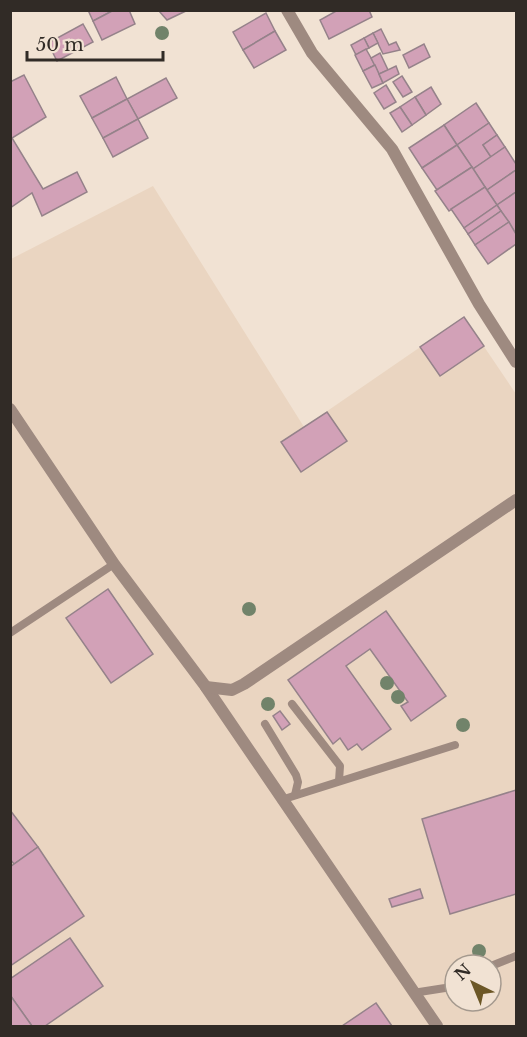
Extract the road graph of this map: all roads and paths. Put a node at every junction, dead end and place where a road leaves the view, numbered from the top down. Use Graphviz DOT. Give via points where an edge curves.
graph roads {
  1 [pos="287,10"];
  2 [pos="516,362"];
  3 [pos="10,409"];
  4 [pos="516,500"];
  5 [pos="114,564"];
  6 [pos="10,633"];
  7 [pos="206,687"];
  8 [pos="292,704"];
  9 [pos="265,724"];
  10 [pos="455,745"];
  11 [pos="339,781"];
  12 [pos="295,795"];
  13 [pos="281,800"];
  14 [pos="443,988"];
  15 [pos="413,993"];
  16 [pos="436,1026"];
  1 -- 2 [label="street" via="312,53 392,149"];
  3 -- 5 [label="street"];
  4 -- 7 [label="street" via="244,684 232,690"];
  5 -- 6 [label="lane"];
  5 -- 7 [label="street"];
  7 -- 13 [label="street"];
  8 -- 11 [label="lane" via="340,766"];
  9 -- 12 [label="lane" via="296,776"];
  10 -- 11 [label="lane"];
  11 -- 12 [label="lane"];
  12 -- 13 [label="lane"];
  13 -- 15 [label="street"];
  14 -- 15 [label="lane"];
  15 -- 16 [label="street"];
}
